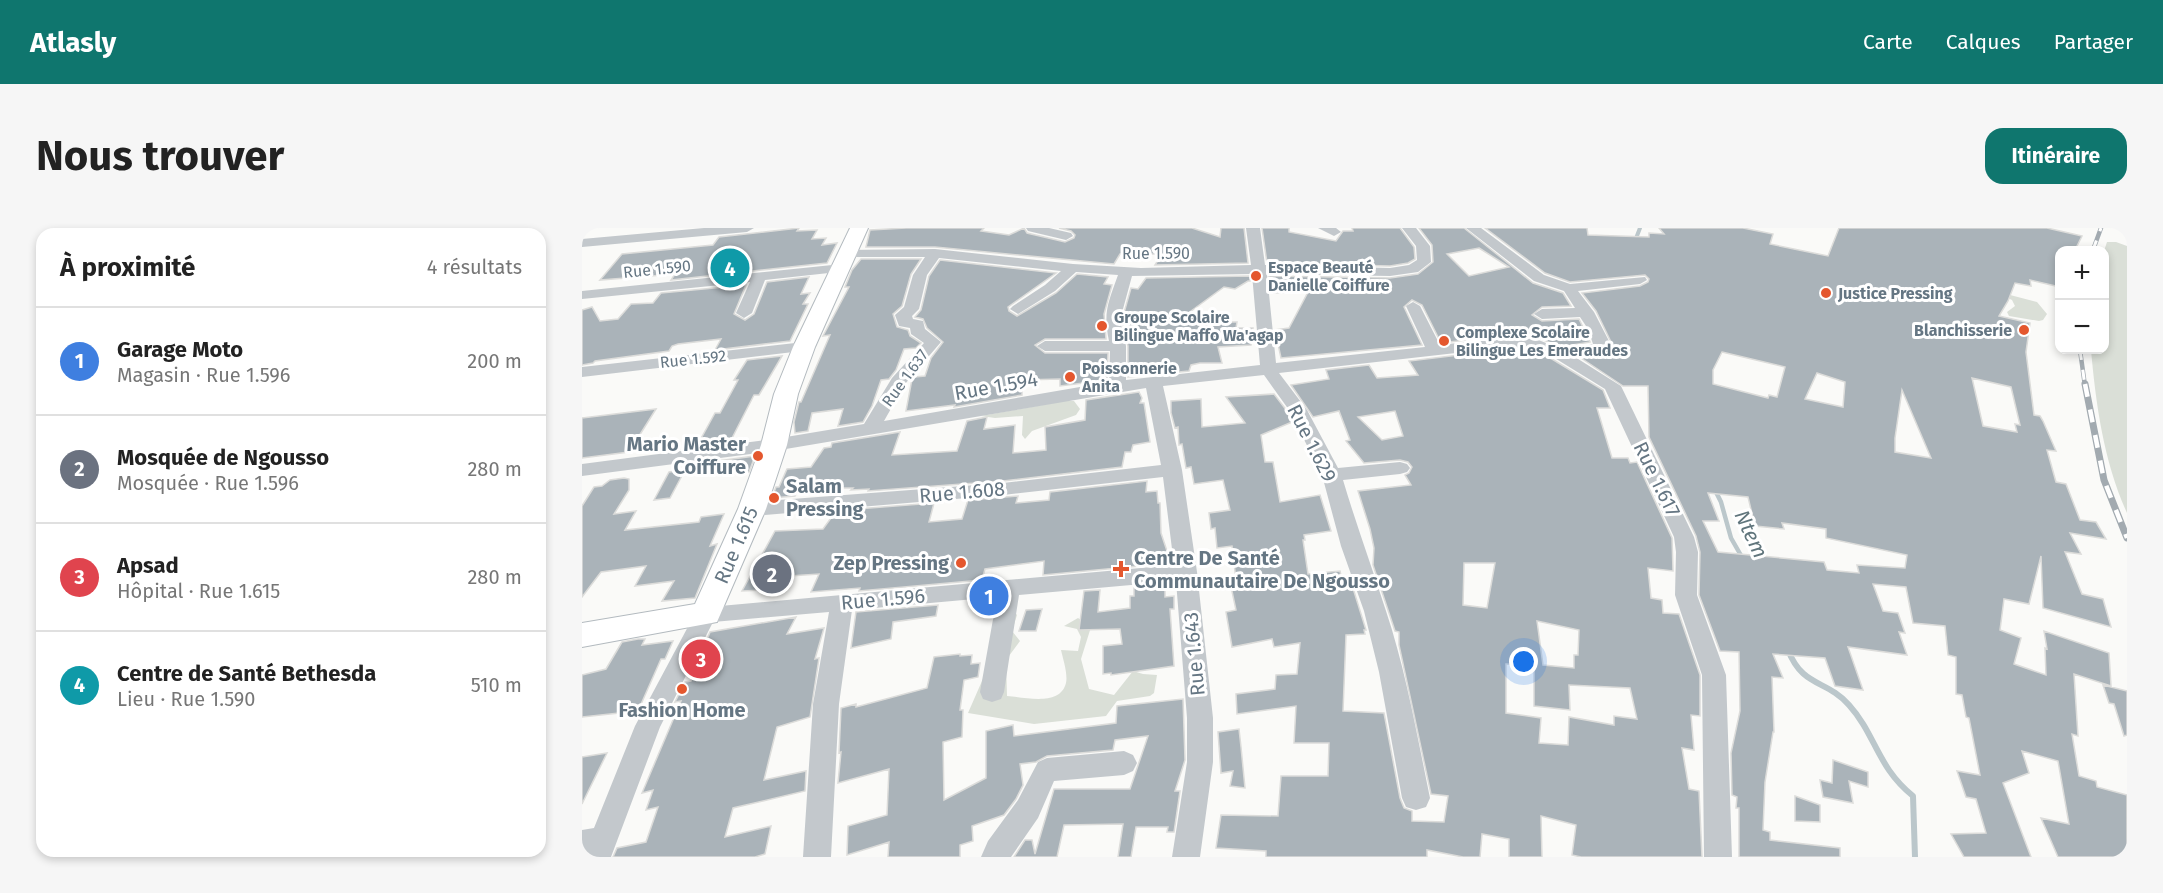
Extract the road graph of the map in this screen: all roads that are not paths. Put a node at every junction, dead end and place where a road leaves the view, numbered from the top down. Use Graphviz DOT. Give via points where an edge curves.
graph roads {
  1 [pos="747,228"];
  2 [pos="859,228"];
  3 [pos="1033,228"];
  4 [pos="1253,228"];
  5 [pos="1409,228"];
  6 [pos="1473,228"];
  7 [pos="704,230"];
  8 [pos="1066,236"];
  9 [pos="582,243"];
  10 [pos="936,253"];
  11 [pos="845,261"];
  12 [pos="1073,268"];
  13 [pos="1138,268"];
  14 [pos="1258,269"];
  15 [pos="759,277"];
  16 [pos="1640,280"];
  17 [pos="1569,288"];
  18 [pos="582,295"];
  19 [pos="1413,306"];
  20 [pos="1018,309"];
  21 [pos="1586,312"];
  22 [pos="744,313"];
  23 [pos="1542,314"];
  24 [pos="1556,334"];
  25 [pos="1045,346"];
  26 [pos="1118,346"];
  27 [pos="804,347"];
  28 [pos="1435,350"];
  29 [pos="1564,354"];
  30 [pos="1269,370"];
  31 [pos="582,372"];
  32 [pos="1153,381"];
  33 [pos="1117,386"];
  34 [pos="871,428"];
  35 [pos="774,445"];
  36 [pos="1400,468"];
  37 [pos="582,470"];
  38 [pos="1172,470"];
  39 [pos="1332,475"];
  40 [pos="752,509"];
  41 [pos="1186,572"];
  42 [pos="1009,589"];
  43 [pos="842,603"];
  44 [pos="706,614"];
  45 [pos="582,635"];
  46 [pos="992,692"];
  47 [pos="1124,763"];
  48 [pos="1416,798"];
  49 [pos="594,847"];
  50 [pos="817,857"];
  51 [pos="995,857"];
  52 [pos="1186,857"];
  53 [pos="1718,857"];
  1 -- 7 [label="street"];
  2 -- 11 [label="street, Rue 1.615"];
  3 -- 8 [label="street"];
  4 -- 14 [label="street, Rue 1.629"];
  5 -- 14 [label="street, Rue 1.590" via="1423,246 1424,261 1413,269"];
  6 -- 17 [label="street" via="1539,278"];
  7 -- 9 [label="street"];
  10 -- 11 [label="street, Rue 1.590"];
  10 -- 12 [label="street, Rue 1.590"];
  10 -- 34 [label="street, Rue 1.637" via="920,275 912,309 903,315 904,323 918,324 917,331 933,342 898,382"];
  11 -- 15 [label="street, Rue 1.590"];
  11 -- 27 [label="street, Rue 1.615"];
  12 -- 13 [label="street, Rue 1.590"];
  12 -- 20 [label="street"];
  13 -- 14 [label="street, Rue 1.590"];
  13 -- 26 [label="street" via="1113,311"];
  14 -- 30 [label="street, Rue 1.629"];
  15 -- 18 [label="street, Rue 1.590"];
  15 -- 22 [label="street"];
  16 -- 17 [label="street"];
  17 -- 21 [label="street"];
  19 -- 28 [label="street"];
  21 -- 23 [label="street"];
  21 -- 29 [label="street" via="1601,341 1600,348"];
  24 -- 29 [label="street"];
  25 -- 26 [label="street"];
  26 -- 33 [label="street"];
  27 -- 31 [label="street, Rue 1.592"];
  27 -- 35 [label="street, Rue 1.615" via="780,411"];
  28 -- 29 [label="street, Rue 1.594" via="1525,342"];
  28 -- 30 [label="street, Rue 1.594"];
  29 -- 53 [label="street, Rue 1.617" via="1612,386 1684,537 1687,601 1714,675"];
  30 -- 32 [label="street, Rue 1.594"];
  30 -- 39 [label="street, Rue 1.629" via="1298,410"];
  32 -- 33 [label="street, Rue 1.594"];
  32 -- 38 [label="street, Rue 1.643"];
  33 -- 34 [label="street, Rue 1.594"];
  34 -- 35 [label="street, Rue 1.594"];
  35 -- 37 [label="street, Rue 1.594"];
  35 -- 40 [label="street, Rue 1.615"];
  36 -- 39 [label="street"];
  38 -- 40 [label="street, Rue 1.608" via="1003,489"];
  38 -- 41 [label="street, Rue 1.643"];
  39 -- 48 [label="street, Rue 1.629" via="1375,610"];
  40 -- 44 [label="street, Rue 1.615"];
  41 -- 42 [label="street, Rue 1.596"];
  41 -- 52 [label="street, Rue 1.643" via="1200,718 1200,762"];
  42 -- 43 [label="street, Rue 1.596"];
  42 -- 46 [label="street"];
  43 -- 44 [label="street, Rue 1.596"];
  43 -- 50 [label="street" via="826,704"];
  44 -- 45 [label="street, Rue 1.596"];
  44 -- 49 [label="street, Rue 1.615" via="648,726"];
  47 -- 51 [label="street" via="1047,770 1039,778 1028,808"];
}
